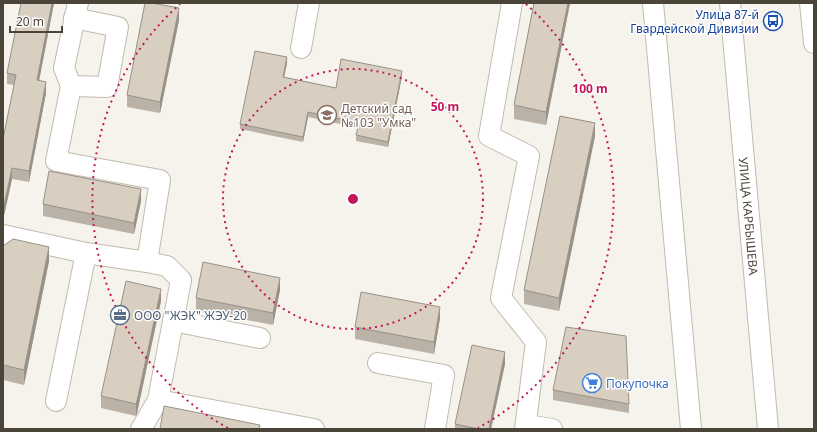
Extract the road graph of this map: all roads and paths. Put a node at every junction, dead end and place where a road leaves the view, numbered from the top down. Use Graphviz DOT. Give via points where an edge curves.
graph roads {
  1 [pos="309,3"];
  2 [pos="512,3"];
  3 [pos="653,3"];
  4 [pos="730,3"];
  5 [pos="76,10"];
  6 [pos="812,14"];
  7 [pos="814,43"];
  8 [pos="301,48"];
  9 [pos="71,86"];
  10 [pos="3,235"];
  11 [pos="86,253"];
  12 [pos="147,262"];
  13 [pos="173,321"];
  14 [pos="260,338"];
  15 [pos="378,363"];
  16 [pos="158,400"];
  17 [pos="56,401"];
  18 [pos="525,427"];
  19 [pos="141,429"];
  20 [pos="314,429"];
  21 [pos="435,429"];
  22 [pos="552,429"];
  23 [pos="691,429"];
  24 [pos="768,429"];
  1 -- 8 [label="street"];
  2 -- 18 [label="street" via="489,136 529,156 502,298 536,342"];
  3 -- 23 [label="street"];
  4 -- 24 [label="street, УЛИЦА КАРБЫШЕВА"];
  5 -- 9 [label="street" via="64,68"];
  5 -- 9 [label="street" via="118,27 107,87"];
  6 -- 7 [label="street"];
  9 -- 12 [label="street" via="56,161 160,180"];
  10 -- 11 [label="street"];
  11 -- 12 [label="street"];
  11 -- 17 [label="street"];
  12 -- 13 [label="street" via="167,266 181,280"];
  13 -- 14 [label="street"];
  13 -- 16 [label="street"];
  15 -- 21 [label="street" via="444,375"];
  16 -- 19 [label="street"];
  16 -- 20 [label="street"];
  18 -- 22 [label="street"];
}
